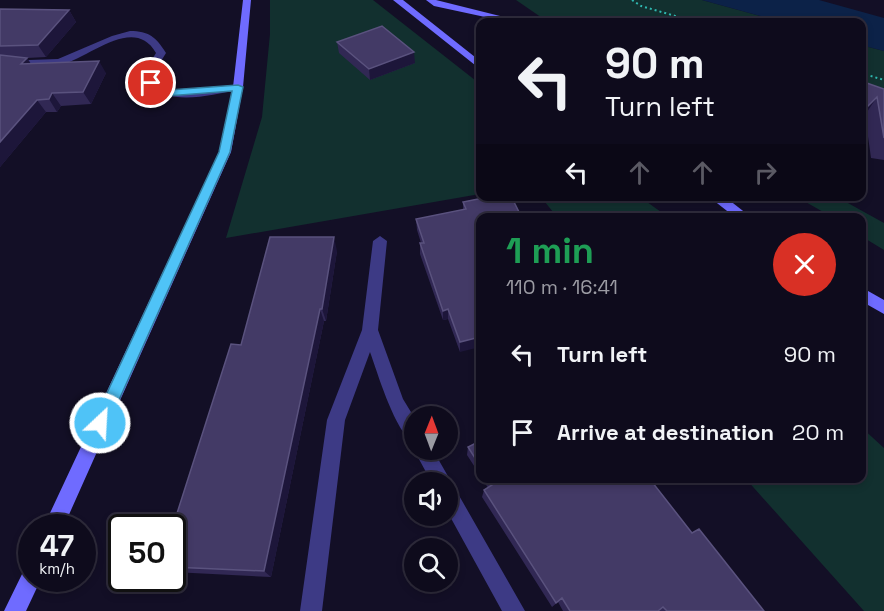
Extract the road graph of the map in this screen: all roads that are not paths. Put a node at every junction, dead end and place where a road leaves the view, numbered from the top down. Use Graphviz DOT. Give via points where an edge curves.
graph roads {
  1 [pos="247,0"];
  2 [pos="397,0"];
  3 [pos="430,0"];
  4 [pos="479,0"];
  5 [pos="495,18"];
  6 [pos="501,18"];
  7 [pos="476,63"];
  8 [pos="0,64"];
  9 [pos="238,87"];
  10 [pos="721,201"];
  11 [pos="739,213"];
  12 [pos="380,241"];
  13 [pos="866,296"];
  14 [pos="884,308"];
  15 [pos="370,330"];
  16 [pos="404,416"];
  17 [pos="458,512"];
  18 [pos="59,514"];
  19 [pos="24,592"];
  20 [pos="15,611"];
  21 [pos="311,611"];
  22 [pos="514,611"];
  1 -- 9 [label="main road"];
  2 -- 7 [label="main road"];
  3 -- 5 [label="main road"];
  4 -- 6 [label="main road"];
  8 -- 9 [label="street" via="62,62 115,36 138,35 152,38 158,44 161,53 150,71 151,83 158,89 188,93"];
  9 -- 18 [label="main road" via="225,152"];
  10 -- 11 [label="main road"];
  12 -- 15 [label="street"];
  13 -- 14 [label="main road"];
  15 -- 16 [label="street"];
  15 -- 21 [label="street" via="336,420"];
  17 -- 22 [label="street"];
  19 -- 20 [label="main road"];
}
